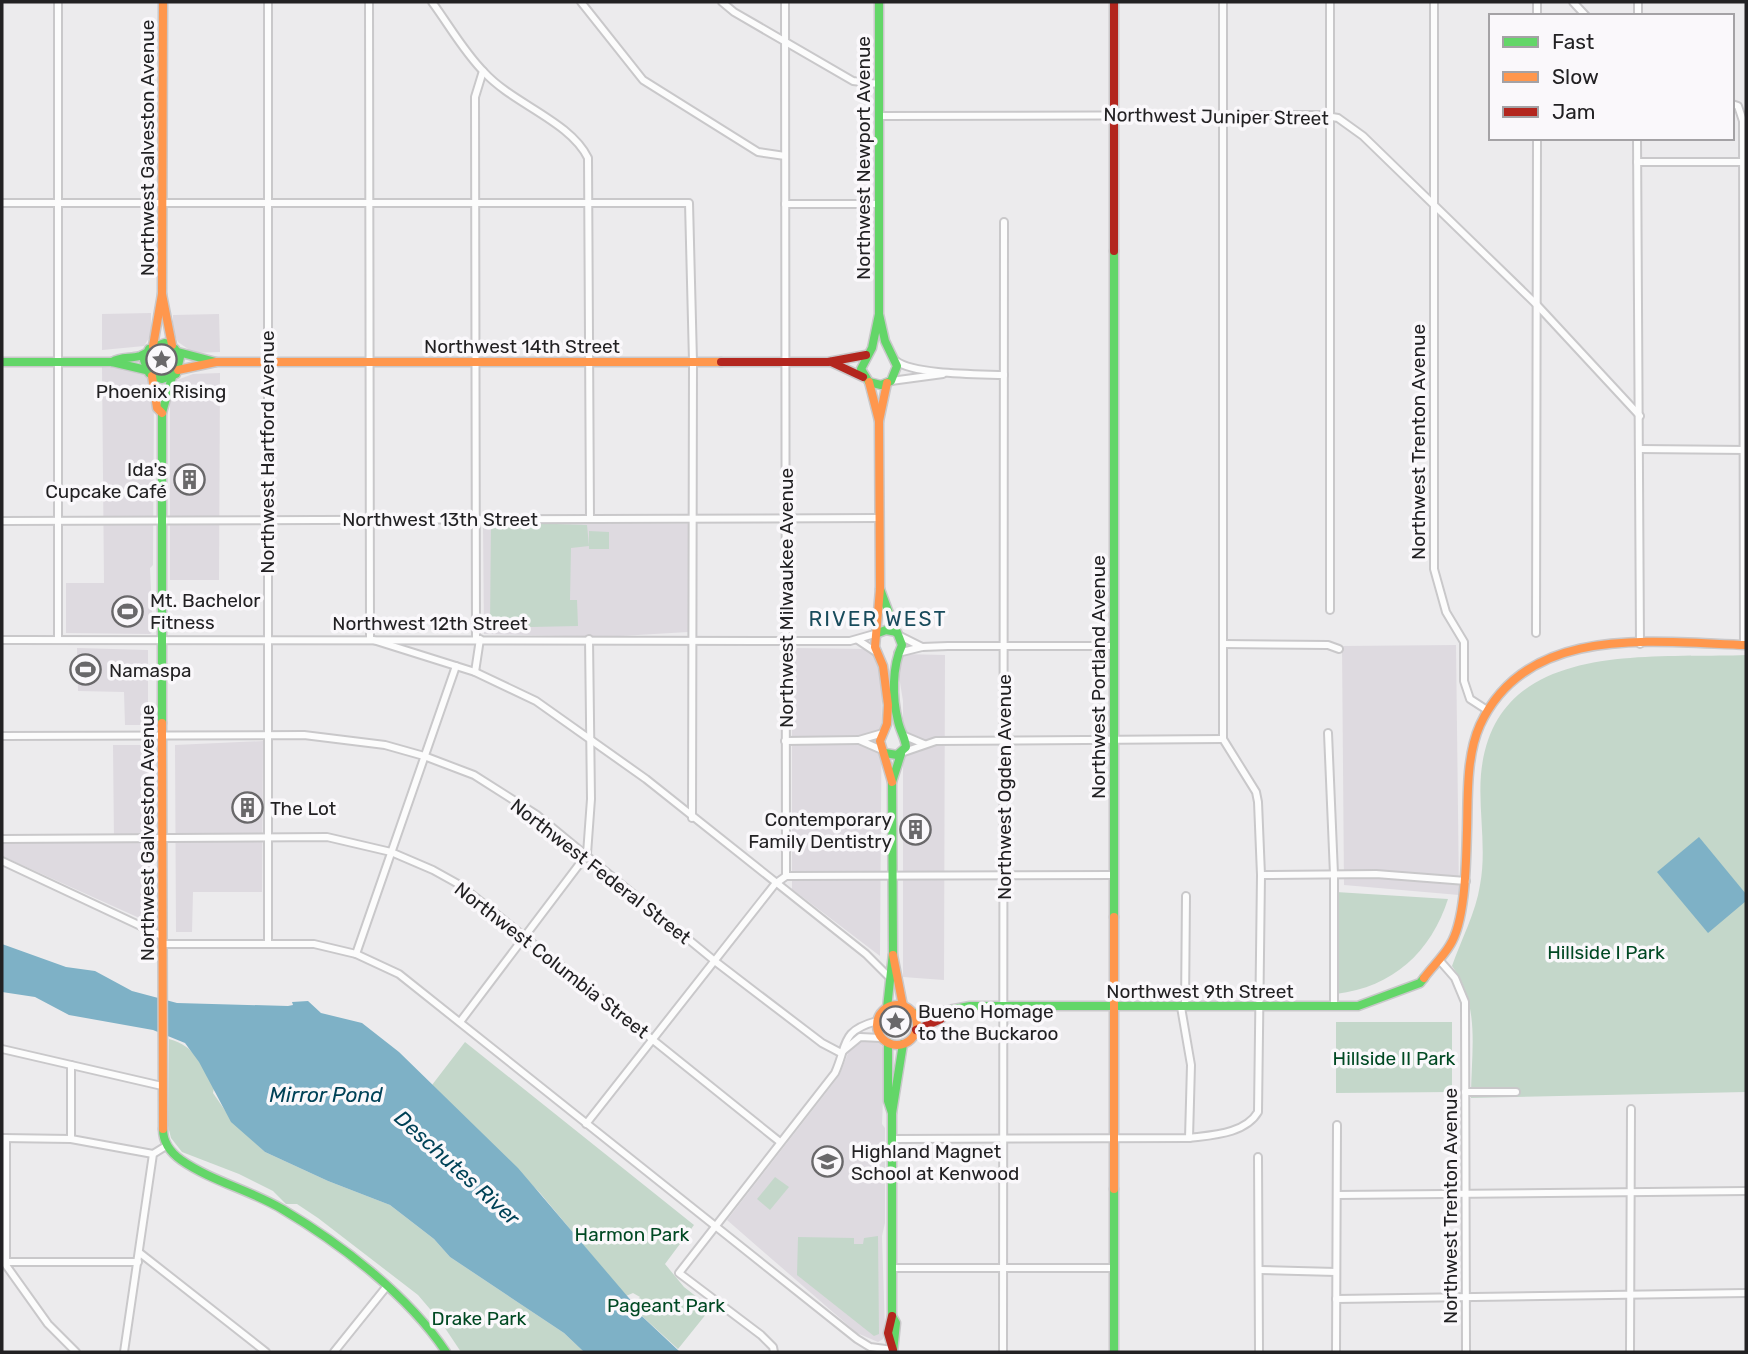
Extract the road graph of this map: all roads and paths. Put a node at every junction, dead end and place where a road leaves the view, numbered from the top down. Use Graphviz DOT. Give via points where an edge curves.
graph roads {
  1 [pos="58,2"];
  2 [pos="163,2"];
  3 [pos="268,2"];
  4 [pos="369,2"];
  5 [pos="432,2"];
  6 [pos="581,2"];
  7 [pos="722,2"];
  8 [pos="785,2"];
  9 [pos="878,2"];
  10 [pos="1114,2"];
  11 [pos="1223,2"];
  12 [pos="1330,2"];
  13 [pos="1434,2"];
  14 [pos="785,40"];
  15 [pos="483,71"];
  16 [pos="879,84"];
  17 [pos="1734,105"];
  18 [pos="1223,114"];
  19 [pos="1114,115"];
  20 [pos="879,116"];
  21 [pos="1330,116"];
  22 [pos="1537,140"];
  23 [pos="1637,140"];
  24 [pos="785,156"];
  25 [pos="1637,162"];
  26 [pos="1745,162"];
  27 [pos="369,202"];
  28 [pos="475,202"];
  29 [pos="588,202"];
  30 [pos="2,203"];
  31 [pos="56,203"];
  32 [pos="161,203"];
  33 [pos="266,203"];
  34 [pos="785,204"];
  35 [pos="879,204"];
  36 [pos="1434,208"];
  37 [pos="1004,222"];
  38 [pos="162,294"];
  39 [pos="1537,305"];
  40 [pos="879,314"];
  41 [pos="151,347"];
  42 [pos="175,349"];
  43 [pos="868,354"];
  44 [pos="892,357"];
  45 [pos="370,361"];
  46 [pos="693,361"];
  47 [pos="2,362"];
  48 [pos="59,362"];
  49 [pos="112,362"];
  50 [pos="216,362"];
  51 [pos="267,362"];
  52 [pos="476,362"];
  53 [pos="589,362"];
  54 [pos="786,362"];
  55 [pos="828,362"];
  56 [pos="149,373"];
  57 [pos="175,373"];
  58 [pos="949,373"];
  59 [pos="1004,375"];
  60 [pos="867,381"];
  61 [pos="889,382"];
  62 [pos="162,413"];
  63 [pos="1640,416"];
  64 [pos="879,421"];
  65 [pos="1640,449"];
  66 [pos="1746,450"];
  67 [pos="693,518"];
  68 [pos="786,518"];
  69 [pos="879,518"];
  70 [pos="371,519"];
  71 [pos="476,519"];
  72 [pos="590,519"];
  73 [pos="162,520"];
  74 [pos="268,520"];
  75 [pos="2,521"];
  76 [pos="60,521"];
  77 [pos="880,589"];
  78 [pos="1330,610"];
  79 [pos="878,633"];
  80 [pos="1536,633"];
  81 [pos="898,634"];
  82 [pos="370,639"];
  83 [pos="478,639"];
  84 [pos="589,639"];
  85 [pos="692,639"];
  86 [pos="785,639"];
  87 [pos="2,640"];
  88 [pos="58,640"];
  89 [pos="858,640"];
  90 [pos="162,641"];
  91 [pos="267,641"];
  92 [pos="1223,644"];
  93 [pos="1640,644"];
  94 [pos="1745,645"];
  95 [pos="1004,646"];
  96 [pos="1114,646"];
  97 [pos="922,648"];
  98 [pos="1339,649"];
  99 [pos="878,655"];
  100 [pos="897,655"];
  101 [pos="456,666"];
  102 [pos="475,672"];
  103 [pos="1487,710"];
  104 [pos="884,732"];
  105 [pos="902,733"];
  106 [pos="1328,733"];
  107 [pos="268,735"];
  108 [pos="2,736"];
  109 [pos="162,736"];
  110 [pos="590,737"];
  111 [pos="1223,739"];
  112 [pos="859,740"];
  113 [pos="1114,740"];
  114 [pos="785,741"];
  115 [pos="1004,741"];
  116 [pos="924,744"];
  117 [pos="884,752"];
  118 [pos="902,753"];
  119 [pos="424,756"];
  120 [pos="892,782"];
  121 [pos="692,818"];
  122 [pos="162,838"];
  123 [pos="268,838"];
  124 [pos="2,839"];
  125 [pos="391,852"];
  126 [pos="587,854"];
  127 [pos="2,861"];
  128 [pos="1261,874"];
  129 [pos="1334,874"];
  130 [pos="892,875"];
  131 [pos="1003,875"];
  132 [pos="1114,875"];
  133 [pos="786,876"];
  134 [pos="1466,881"];
  135 [pos="775,884"];
  136 [pos="1186,896"];
  137 [pos="525,937"];
  138 [pos="162,940"];
  139 [pos="268,944"];
  140 [pos="893,953"];
  141 [pos="356,954"];
  142 [pos="716,962"];
  143 [pos="1441,962"];
  144 [pos="890,978"];
  145 [pos="904,1006"];
  146 [pos="1003,1006"];
  147 [pos="1259,1006"];
  148 [pos="1334,1006"];
  149 [pos="1115,1007"];
  150 [pos="1183,1007"];
  151 [pos="887,1008"];
  152 [pos="947,1012"];
  153 [pos="913,1013"];
  154 [pos="877,1021"];
  155 [pos="460,1022"];
  156 [pos="916,1030"];
  157 [pos="885,1040"];
  158 [pos="653,1041"];
  159 [pos="903,1044"];
  160 [pos="2,1049"];
  161 [pos="841,1053"];
  162 [pos="71,1065"];
  163 [pos="162,1086"];
  164 [pos="1465,1092"];
  165 [pos="1516,1092"];
  166 [pos="1631,1109"];
  167 [pos="892,1113"];
  168 [pos="586,1124"];
  169 [pos="1337,1125"];
  170 [pos="4,1138"];
  171 [pos="1114,1138"];
  172 [pos="1188,1138"];
  173 [pos="71,1139"];
  174 [pos="892,1139"];
  175 [pos="1003,1139"];
  176 [pos="780,1142"];
  177 [pos="166,1146"];
  178 [pos="153,1154"];
  179 [pos="1258,1157"];
  180 [pos="1746,1191"];
  181 [pos="1632,1192"];
  182 [pos="1465,1194"];
  183 [pos="1337,1195"];
  184 [pos="715,1225"];
  185 [pos="139,1253"];
  186 [pos="4,1261"];
  187 [pos="138,1262"];
  188 [pos="892,1268"];
  189 [pos="1002,1268"];
  190 [pos="1114,1268"];
  191 [pos="1260,1270"];
  192 [pos="1336,1272"];
  193 [pos="387,1286"];
  194 [pos="1746,1293"];
  195 [pos="1631,1296"];
  196 [pos="1336,1299"];
  197 [pos="1466,1299"];
  198 [pos="893,1351"];
  199 [pos="76,1352"];
  200 [pos="124,1352"];
  201 [pos="266,1352"];
  202 [pos="334,1352"];
  203 [pos="446,1352"];
  204 [pos="774,1352"];
  205 [pos="1003,1352"];
  206 [pos="1114,1352"];
  207 [pos="1259,1352"];
  208 [pos="1336,1352"];
  209 [pos="1466,1352"];
  210 [pos="1630,1352"];
  1 -- 31 [label="street"];
  2 -- 32 [label="street, Northwest Galveston Avenue"];
  3 -- 33 [label="street, Northwest Hartford Avenue"];
  4 -- 27 [label="street"];
  5 -- 15 [label="street"];
  6 -- 24 [label="street" via="643,80 758,152"];
  7 -- 14 [label="street"];
  8 -- 14 [label="street, Northwest Milwaukee Avenue"];
  9 -- 16 [label="street, Northwest Newport Avenue"];
  10 -- 19 [label="street, Northwest Portland Avenue"];
  11 -- 18 [label="street"];
  12 -- 21 [label="street"];
  13 -- 36 [label="street, Northwest Trenton Avenue"];
  14 -- 16 [label="street" via="853,81"];
  14 -- 24 [label="street, Northwest Milwaukee Avenue"];
  15 -- 28 [label="street" via="475,97"];
  15 -- 29 [label="street" via="510,97 581,144 590,172"];
  16 -- 20 [label="street, Northwest Newport Avenue"];
  17 -- 26 [label="street" via="1743,121"];
  18 -- 19 [label="street, Northwest Juniper Street"];
  18 -- 21 [label="street, Northwest Juniper Street"];
  18 -- 92 [label="street"];
  19 -- 20 [label="street, Northwest Juniper Street"];
  19 -- 96 [label="street, Northwest Portland Avenue"];
  20 -- 35 [label="street, Northwest Newport Avenue"];
  21 -- 36 [label="street, Northwest Juniper Street" via="1349,124"];
  21 -- 78 [label="street"];
  22 -- 39 [label="street"];
  23 -- 25 [label="street"];
  24 -- 34 [label="street, Northwest Milwaukee Avenue"];
  25 -- 26 [label="street"];
  25 -- 63 [label="street"];
  26 -- 66 [label="street"];
  27 -- 28 [label="street"];
  27 -- 33 [label="street"];
  27 -- 45 [label="street"];
  28 -- 29 [label="street"];
  28 -- 52 [label="street"];
  29 -- 46 [label="street" via="689,202"];
  29 -- 53 [label="street"];
  30 -- 31 [label="street"];
  31 -- 32 [label="street"];
  31 -- 48 [label="street"];
  32 -- 33 [label="street"];
  32 -- 38 [label="street, Northwest Galveston Avenue"];
  33 -- 51 [label="street, Northwest Hartford Avenue"];
  34 -- 35 [label="street"];
  34 -- 54 [label="street, Northwest Milwaukee Avenue"];
  35 -- 40 [label="street, Northwest Newport Avenue"];
  36 -- 39 [label="street, Northwest Juniper Street"];
  36 -- 103 [label="street, Northwest Trenton Avenue" via="1434,569 1446,612 1464,642 1464,681 1470,699"];
  37 -- 59 [label="street, Northwest Ogden Avenue"];
  38 -- 41 [label="street, Northwest Galveston Avenue" via="157,336"];
  38 -- 42 [label="street, Northwest Galveston Avenue" via="167,338"];
  39 -- 63 [label="street, Northwest Juniper Street"];
  39 -- 80 [label="street"];
  40 -- 43 [label="street, Northwest Newport Avenue"];
  40 -- 44 [label="street, Northwest Newport Avenue"];
  41 -- 42 [label="street" via="162,343"];
  41 -- 49 [label="street" via="139,356"];
  41 -- 56 [label="street" via="144,360"];
  42 -- 50 [label="street, Northwest 14th Street"];
  42 -- 57 [label="street"];
  43 -- 44 [label="street" via="880,350"];
  43 -- 55 [label="street, Northwest 14th Street"];
  43 -- 60 [label="street" via="861,369"];
  44 -- 58 [label="street" via="911,368"];
  44 -- 61 [label="street" via="896,371"];
  45 -- 51 [label="street, Northwest 14th Street"];
  45 -- 52 [label="street, Northwest 14th Street"];
  45 -- 70 [label="street"];
  46 -- 53 [label="street, Northwest 14th Street"];
  46 -- 54 [label="street, Northwest 14th Street"];
  46 -- 67 [label="street"];
  47 -- 48 [label="street"];
  48 -- 49 [label="street"];
  48 -- 76 [label="street"];
  49 -- 56 [label="street"];
  50 -- 51 [label="street, Northwest 14th Street"];
  50 -- 57 [label="street, Northwest 14th Street"];
  51 -- 74 [label="street, Northwest Hartford Avenue"];
  52 -- 53 [label="street, Northwest 14th Street"];
  52 -- 71 [label="street"];
  53 -- 72 [label="street"];
  54 -- 55 [label="street, Northwest 14th Street"];
  54 -- 68 [label="street, Northwest Milwaukee Avenue"];
  55 -- 60 [label="street, Northwest 14th Street" via="853,370"];
  56 -- 57 [label="street" via="162,379"];
  56 -- 62 [label="street, Northwest Galveston Avenue"];
  57 -- 62 [label="street, Northwest Galveston Avenue"];
  58 -- 59 [label="street"];
  58 -- 61 [label="street"];
  59 -- 95 [label="street, Northwest Ogden Avenue"];
  60 -- 61 [label="street"];
  60 -- 64 [label="street"];
  61 -- 64 [label="street"];
  62 -- 73 [label="street, Northwest Galveston Avenue"];
  63 -- 65 [label="street"];
  64 -- 69 [label="street"];
  65 -- 66 [label="street"];
  65 -- 93 [label="street"];
  66 -- 94 [label="street"];
  67 -- 68 [label="street, Northwest 13th Street"];
  67 -- 72 [label="street, Northwest 13th Street"];
  67 -- 85 [label="street"];
  68 -- 69 [label="street, Northwest 13th Street"];
  68 -- 86 [label="street, Northwest Milwaukee Avenue"];
  69 -- 77 [label="street"];
  70 -- 71 [label="street, Northwest 13th Street"];
  70 -- 74 [label="street, Northwest 13th Street"];
  70 -- 82 [label="street"];
  71 -- 72 [label="street, Northwest 13th Street"];
  71 -- 83 [label="street"];
  73 -- 74 [label="street, Northwest 13th Street"];
  73 -- 76 [label="street, Northwest 13th Street"];
  73 -- 90 [label="street, Northwest Galveston Avenue"];
  74 -- 91 [label="street, Northwest Hartford Avenue"];
  75 -- 76 [label="street, Northwest 13th Street"];
  76 -- 88 [label="street"];
  77 -- 79 [label="street"];
  77 -- 81 [label="street"];
  79 -- 81 [label="street"];
  79 -- 89 [label="street, Northwest 12th Street"];
  79 -- 99 [label="street"];
  81 -- 97 [label="street"];
  81 -- 100 [label="street" via="902,645"];
  82 -- 83 [label="street, Northwest 12th Street"];
  82 -- 91 [label="street, Northwest 12th Street"];
  82 -- 101 [label="street"];
  83 -- 84 [label="street, Northwest 12th Street"];
  83 -- 102 [label="street"];
  84 -- 85 [label="street, Northwest 12th Street"];
  84 -- 110 [label="street"];
  85 -- 86 [label="street, Northwest 12th Street"];
  85 -- 121 [label="street"];
  86 -- 89 [label="street, Northwest 12th Street"];
  86 -- 114 [label="street, Northwest Milwaukee Avenue"];
  87 -- 88 [label="street, Northwest 12th Street"];
  88 -- 90 [label="street, Northwest 12th Street"];
  89 -- 99 [label="street"];
  90 -- 91 [label="street, Northwest 12th Street"];
  90 -- 109 [label="street, Northwest Galveston Avenue"];
  91 -- 107 [label="street, Northwest Hartford Avenue"];
  92 -- 98 [label="street" via="1328,645"];
  92 -- 111 [label="street"];
  93 -- 94 [label="street"];
  93 -- 103 [label="street" via="1584,646 1543,659 1508,684"];
  95 -- 96 [label="street"];
  95 -- 97 [label="street"];
  95 -- 115 [label="street, Northwest Ogden Avenue"];
  96 -- 113 [label="street, Northwest Portland Avenue"];
  97 -- 100 [label="street"];
  99 -- 104 [label="street" via="888,697"];
  100 -- 105 [label="street" via="895,691"];
  101 -- 102 [label="street"];
  101 -- 119 [label="street"];
  102 -- 110 [label="street" via="536,701"];
  103 -- 134 [label="street" via="1468,767"];
  104 -- 112 [label="street"];
  104 -- 117 [label="street" via="880,741"];
  105 -- 116 [label="street"];
  105 -- 118 [label="street"];
  106 -- 129 [label="street"];
  107 -- 109 [label="street, Northwest Federal Street"];
  107 -- 119 [label="street, Northwest Federal Street" via="338,738"];
  107 -- 123 [label="street, Northwest Hartford Avenue"];
  108 -- 109 [label="street, Northwest Federal Street"];
  109 -- 122 [label="street, Northwest Galveston Avenue"];
  110 -- 121 [label="street"];
  110 -- 126 [label="street"];
  111 -- 113 [label="street"];
  111 -- 128 [label="street" via="1256,792"];
  112 -- 114 [label="street"];
  112 -- 117 [label="street"];
  113 -- 115 [label="street"];
  113 -- 132 [label="street, Northwest Portland Avenue"];
  114 -- 133 [label="street, Northwest Milwaukee Avenue"];
  115 -- 116 [label="street"];
  115 -- 131 [label="street, Northwest Ogden Avenue"];
  116 -- 118 [label="street"];
  117 -- 118 [label="street"];
  117 -- 120 [label="street"];
  118 -- 120 [label="street"];
  119 -- 125 [label="street"];
  119 -- 126 [label="street, Northwest Federal Street" via="474,775"];
  120 -- 130 [label="street"];
  121 -- 135 [label="street"];
  122 -- 123 [label="street, Northwest Columbia Street"];
  122 -- 124 [label="street, Northwest Columbia Street"];
  122 -- 138 [label="street, Northwest Galveston Avenue"];
  123 -- 125 [label="street, Northwest Columbia Street" via="327,837"];
  123 -- 139 [label="street, Northwest Hartford Avenue"];
  125 -- 137 [label="street, Northwest Columbia Street" via="460,886"];
  125 -- 141 [label="street"];
  126 -- 137 [label="street"];
  126 -- 142 [label="street, Northwest Federal Street"];
  127 -- 138 [label="street"];
  128 -- 129 [label="street"];
  128 -- 147 [label="street"];
  129 -- 134 [label="street"];
  129 -- 148 [label="street"];
  130 -- 131 [label="street"];
  130 -- 133 [label="street"];
  130 -- 140 [label="street"];
  131 -- 132 [label="street"];
  131 -- 146 [label="street, Northwest Ogden Avenue"];
  132 -- 149 [label="street, Northwest Portland Avenue"];
  133 -- 135 [label="street"];
  134 -- 143 [label="street" via="1461,922"];
  135 -- 142 [label="street"];
  135 -- 144 [label="street"];
  136 -- 150 [label="street"];
  137 -- 155 [label="street"];
  137 -- 158 [label="street, Northwest Columbia Street"];
  138 -- 139 [label="street"];
  138 -- 163 [label="street, Northwest Galveston Avenue"];
  139 -- 141 [label="street" via="314,944"];
  140 -- 144 [label="street"];
  140 -- 145 [label="street"];
  141 -- 155 [label="street" via="398,974"];
  142 -- 158 [label="street"];
  142 -- 161 [label="street, Northwest Federal Street"];
  143 -- 148 [label="street, Northwest 9th Street" via="1390,999"];
  143 -- 164 [label="street, Northwest Trenton Avenue" via="1455,978 1465,1002"];
  144 -- 151 [label="street"];
  145 -- 151 [label="street"];
  145 -- 153 [label="street"];
  146 -- 149 [label="street, Northwest 9th Street"];
  146 -- 152 [label="street, Northwest 9th Street" via="970,1006"];
  146 -- 175 [label="street, Northwest Ogden Avenue"];
  147 -- 148 [label="street, Northwest 9th Street"];
  147 -- 150 [label="street, Northwest 9th Street"];
  147 -- 172 [label="street" via="1258,1112 1252,1123 1228,1132"];
  149 -- 150 [label="street, Northwest 9th Street"];
  149 -- 171 [label="street, Northwest Portland Avenue"];
  150 -- 172 [label="street" via="1191,1065"];
  151 -- 154 [label="street"];
  152 -- 153 [label="street, Northwest 9th Street"];
  152 -- 156 [label="street, Northwest 9th Street"];
  153 -- 156 [label="street"];
  154 -- 157 [label="street"];
  154 -- 161 [label="street" via="852,1031"];
  155 -- 168 [label="street"];
  156 -- 159 [label="street"];
  157 -- 159 [label="street"];
  157 -- 161 [label="street" via="860,1037"];
  157 -- 167 [label="street"];
  158 -- 168 [label="street"];
  158 -- 176 [label="street, Northwest Columbia Street"];
  159 -- 167 [label="street"];
  160 -- 162 [label="street"];
  161 -- 176 [label="street" via="835,1073"];
  162 -- 163 [label="street"];
  162 -- 173 [label="street"];
  163 -- 177 [label="street, Northwest Galveston Avenue"];
  164 -- 165 [label="street"];
  164 -- 182 [label="street, Northwest Trenton Avenue"];
  166 -- 181 [label="street"];
  167 -- 174 [label="street"];
  168 -- 184 [label="street"];
  169 -- 183 [label="street"];
  170 -- 173 [label="street"];
  170 -- 186 [label="street"];
  171 -- 172 [label="street"];
  171 -- 175 [label="street"];
  171 -- 190 [label="street, Northwest Portland Avenue"];
  173 -- 178 [label="street"];
  174 -- 175 [label="street"];
  174 -- 188 [label="street"];
  175 -- 189 [label="street, Northwest Ogden Avenue"];
  176 -- 184 [label="street"];
  177 -- 178 [label="street"];
  177 -- 193 [label="street" via="181,1160 282,1209"];
  178 -- 185 [label="street"];
  179 -- 191 [label="street"];
  180 -- 181 [label="street"];
  181 -- 182 [label="street"];
  181 -- 195 [label="street"];
  182 -- 183 [label="street"];
  182 -- 197 [label="street, Northwest Trenton Avenue"];
  183 -- 192 [label="street"];
  184 -- 198 [label="street" via="857,1339"];
  184 -- 204 [label="street" via="679,1273 761,1335"];
  185 -- 187 [label="street"];
  185 -- 201 [label="street"];
  186 -- 187 [label="street"];
  186 -- 199 [label="street" via="35,1308"];
  187 -- 200 [label="street"];
  188 -- 189 [label="street"];
  188 -- 198 [label="street" via="888,1341"];
  189 -- 190 [label="street"];
  189 -- 205 [label="street, Northwest Ogden Avenue"];
  190 -- 206 [label="street, Northwest Portland Avenue"];
  191 -- 192 [label="street"];
  191 -- 207 [label="street"];
  192 -- 196 [label="street"];
  193 -- 202 [label="street"];
  193 -- 203 [label="street" via="425,1321"];
  194 -- 195 [label="street"];
  195 -- 197 [label="street"];
  195 -- 210 [label="street"];
  196 -- 197 [label="street"];
  196 -- 208 [label="street"];
  197 -- 209 [label="street, Northwest Trenton Avenue"];
}
